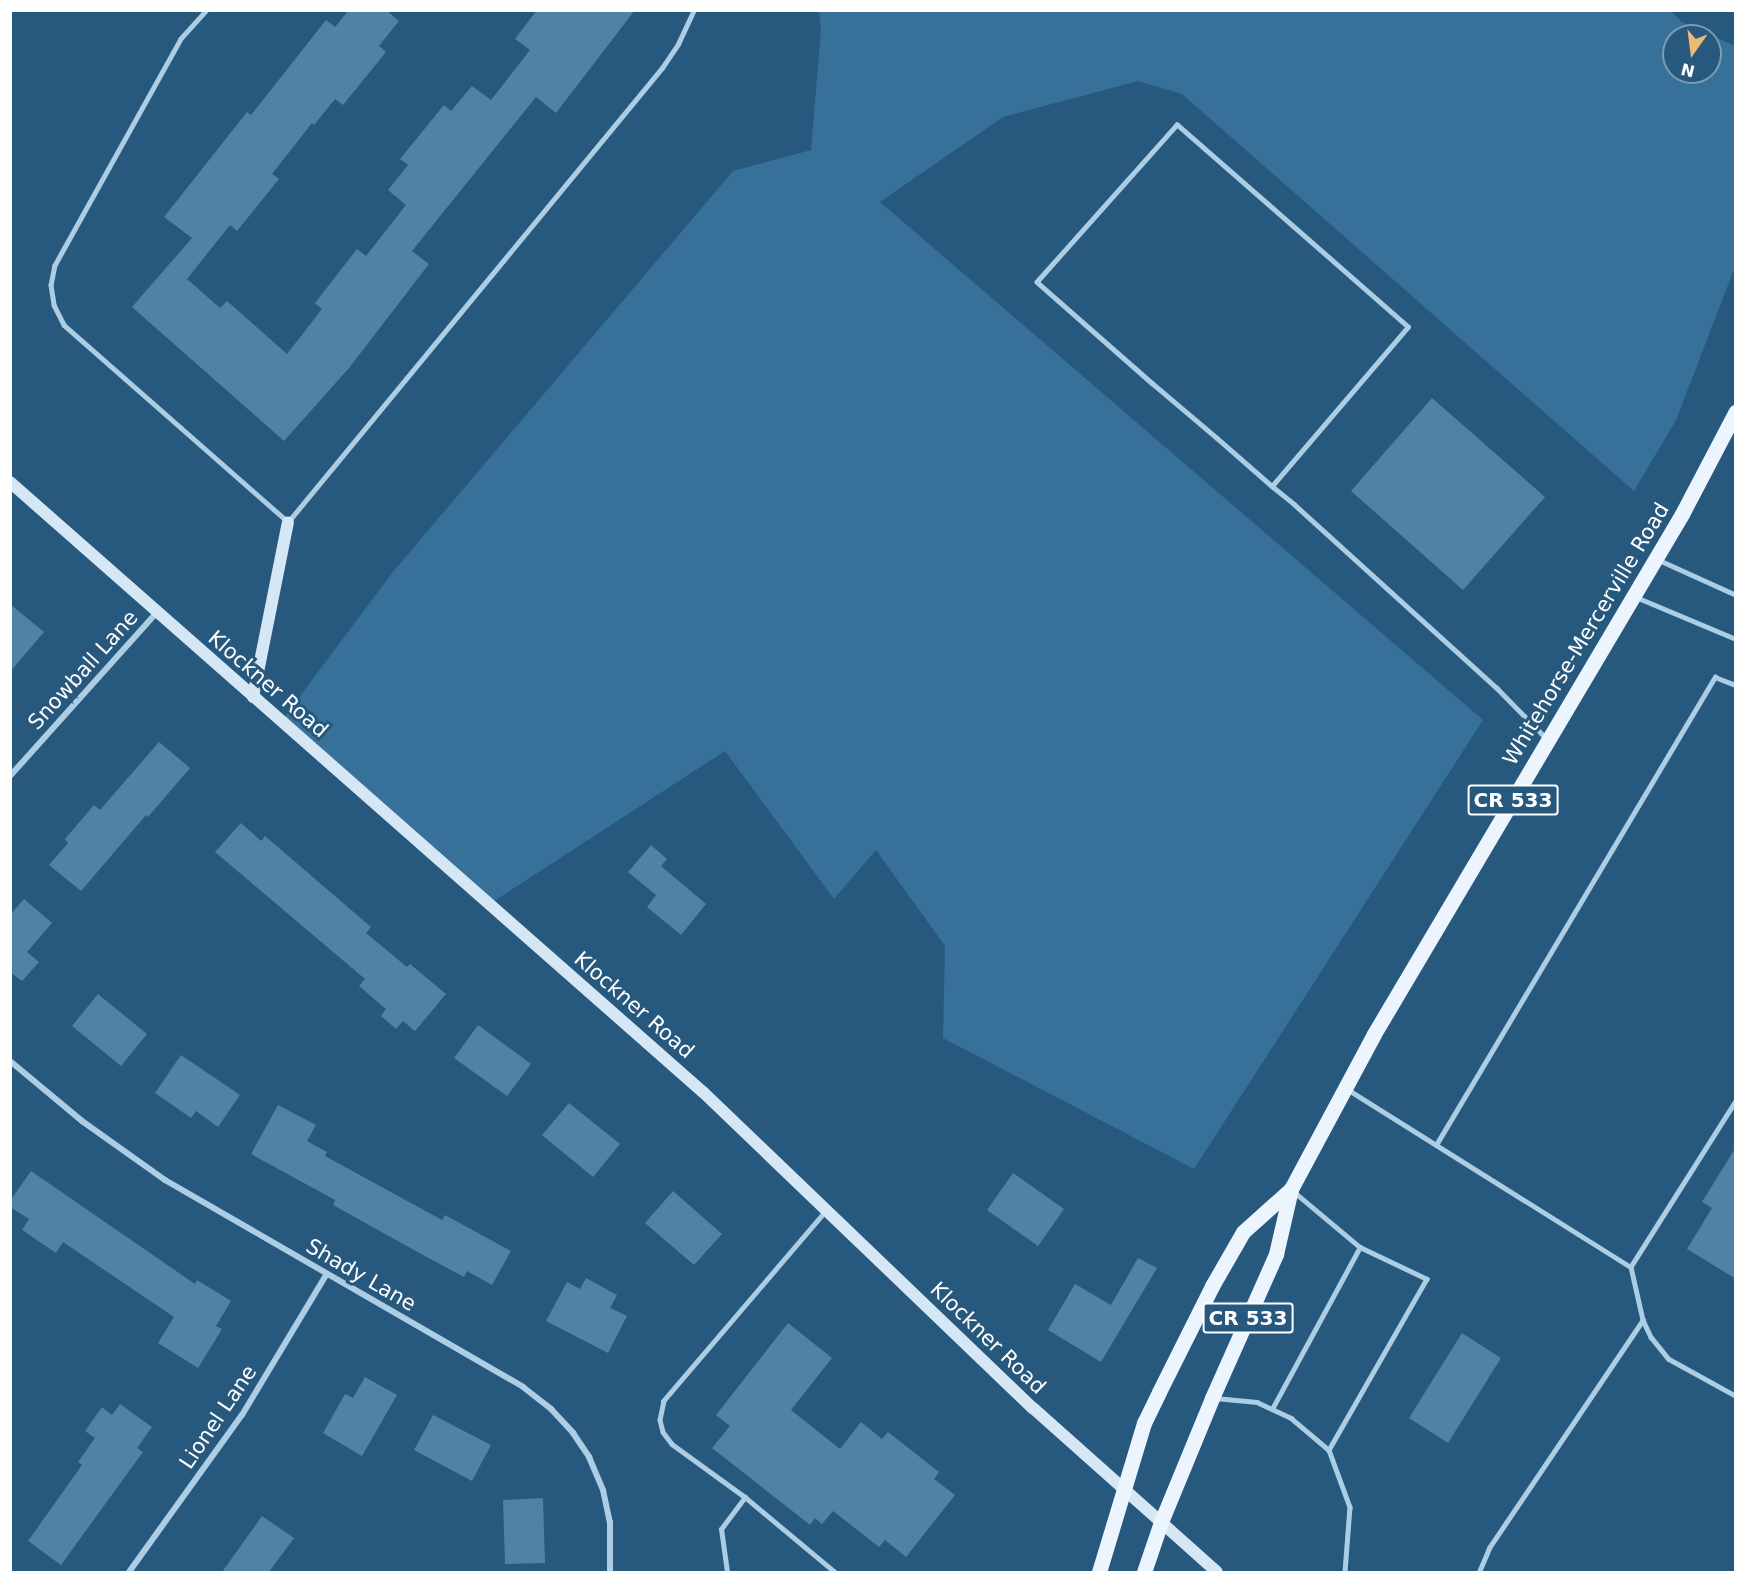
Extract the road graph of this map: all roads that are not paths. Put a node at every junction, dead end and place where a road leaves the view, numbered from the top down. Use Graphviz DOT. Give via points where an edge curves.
graph roads {
  1 [pos="207,10"];
  2 [pos="694,10"];
  3 [pos="1736,411"];
  4 [pos="10,482"];
  5 [pos="1272,486"];
  6 [pos="288,522"];
  7 [pos="1656,558"];
  8 [pos="1736,595"];
  9 [pos="1634,596"];
  10 [pos="157,612"];
  11 [pos="1736,639"];
  12 [pos="1736,685"];
  13 [pos="253,697"];
  14 [pos="1548,740"];
  15 [pos="10,777"];
  16 [pos="12,1065"];
  17 [pos="1345,1088"];
  18 [pos="1736,1101"];
  19 [pos="1436,1145"];
  20 [pos="1290,1189"];
  21 [pos="827,1210"];
  22 [pos="1360,1247"];
  23 [pos="1631,1267"];
  24 [pos="326,1275"];
  25 [pos="1643,1320"];
  26 [pos="1736,1396"];
  27 [pos="1212,1398"];
  28 [pos="1272,1409"];
  29 [pos="1329,1450"];
  30 [pos="1123,1488"];
  31 [pos="746,1497"];
  32 [pos="1161,1522"];
  33 [pos="129,1572"];
  34 [pos="610,1572"];
  35 [pos="726,1572"];
  36 [pos="835,1572"];
  37 [pos="1099,1572"];
  38 [pos="1144,1572"];
  39 [pos="1217,1572"];
  40 [pos="1345,1572"];
  41 [pos="1479,1572"];
  1 -- 6 [label="lane" via="181,39 55,265 51,285 54,305 64,325"];
  2 -- 6 [label="lane" via="662,68"];
  3 -- 7 [label="main road, Whitehorse-Mercerville Road / CR 533"];
  4 -- 10 [label="main road, Klockner Road"];
  5 -- 5 [label="lane" via="1038,282 1178,125 1408,327"];
  5 -- 14 [label="lane" via="1497,688"];
  6 -- 13 [label="main road"];
  7 -- 8 [label="lane"];
  7 -- 9 [label="main road, Whitehorse-Mercerville Road / CR 533"];
  9 -- 11 [label="lane"];
  9 -- 14 [label="main road, Whitehorse-Mercerville Road / CR 533"];
  10 -- 13 [label="main road, Klockner Road"];
  10 -- 15 [label="street, Snowball Lane"];
  12 -- 19 [label="lane" via="1715,677"];
  13 -- 21 [label="main road, Klockner Road" via="703,1092"];
  14 -- 17 [label="main road, Whitehorse-Mercerville Road / CR 533"];
  16 -- 24 [label="street, Shady Lane" via="165,1180"];
  17 -- 19 [label="lane"];
  17 -- 20 [label="main road, Whitehorse-Mercerville Road / CR 533"];
  18 -- 23 [label="lane"];
  19 -- 23 [label="lane"];
  20 -- 22 [label="lane"];
  20 -- 27 [label="main road, Whitehorse-Mercerville Road / CR 533" via="1276,1254"];
  20 -- 30 [label="main road, Whitehorse-Mercerville Road / CR 533" via="1243,1232 1212,1286 1144,1423"];
  21 -- 30 [label="main road, Klockner Road" via="1033,1408"];
  21 -- 31 [label="lane" via="664,1401 660,1420 672,1444"];
  22 -- 28 [label="lane"];
  22 -- 29 [label="lane" via="1427,1279"];
  23 -- 25 [label="lane"];
  24 -- 33 [label="street, Lionel Lane" via="242,1414"];
  24 -- 34 [label="street, Shady Lane" via="523,1387 551,1409 590,1457 603,1490 610,1522"];
  25 -- 26 [label="lane" via="1669,1359"];
  25 -- 41 [label="lane" via="1489,1548"];
  27 -- 28 [label="lane" via="1257,1402"];
  27 -- 32 [label="main road, Whitehorse-Mercerville Road / CR 533"];
  28 -- 29 [label="lane" via="1291,1418"];
  29 -- 40 [label="lane" via="1350,1507"];
  30 -- 32 [label="main road, Klockner Road"];
  30 -- 37 [label="main road, Whitehorse-Mercerville Road / CR 533"];
  31 -- 35 [label="lane" via="722,1529"];
  31 -- 36 [label="lane"];
  32 -- 38 [label="main road, Whitehorse-Mercerville Road / CR 533"];
  32 -- 39 [label="main road, Klockner Road"];
}
